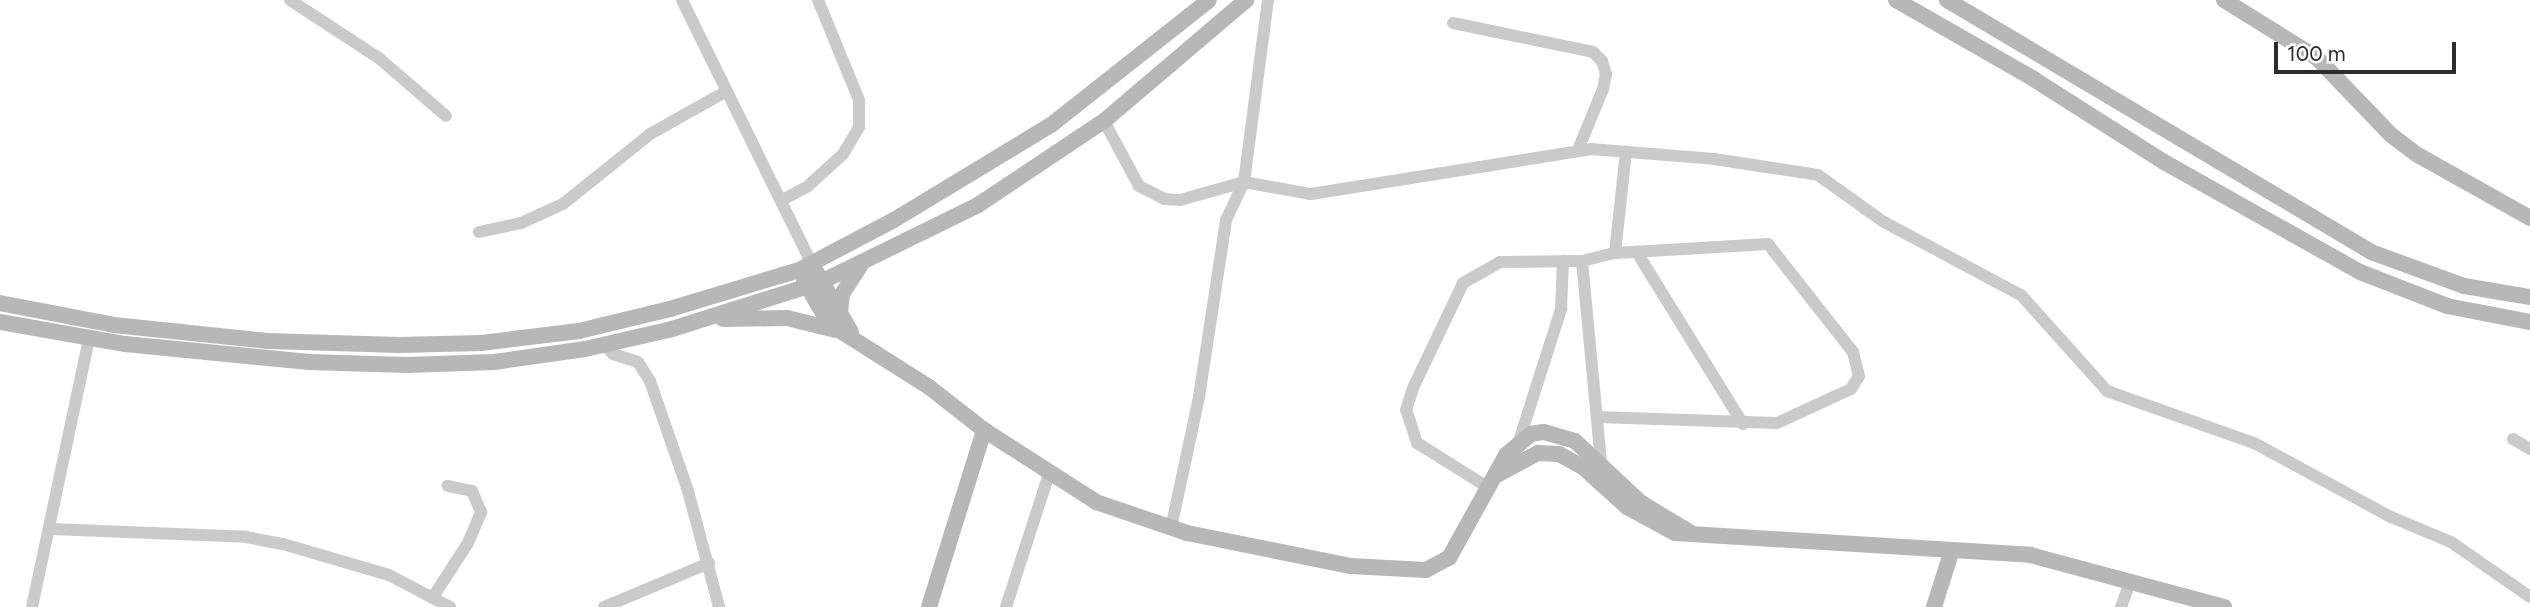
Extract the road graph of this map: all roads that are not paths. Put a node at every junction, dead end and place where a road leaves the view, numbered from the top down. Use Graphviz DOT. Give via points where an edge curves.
graph roads {
  1 [pos="290,0"];
  2 [pos="682,0"];
  3 [pos="818,0"];
  4 [pos="1209,0"];
  5 [pos="1246,0"];
  6 [pos="1268,0"];
  7 [pos="1896,0"];
  8 [pos="1947,0"];
  9 [pos="2224,0"];
  10 [pos="1454,23"];
  11 [pos="2043,56"];
  12 [pos="2032,78"];
  13 [pos="727,91"];
  14 [pos="446,116"];
  15 [pos="1104,121"];
  16 [pos="1578,150"];
  17 [pos="1626,152"];
  18 [pos="1244,182"];
  19 [pos="784,199"];
  20 [pos="2530,218"];
  21 [pos="479,232"];
  22 [pos="1615,253"];
  23 [pos="1638,254"];
  24 [pos="865,261"];
  25 [pos="1563,261"];
  26 [pos="1582,261"];
  27 [pos="806,267"];
  28 [pos="814,285"];
  29 [pos="2530,297"];
  30 [pos="0,303"];
  31 [pos="699,320"];
  32 [pos="0,322"];
  33 [pos="2530,322"];
  34 [pos="843,327"];
  35 [pos="89,338"];
  36 [pos="604,344"];
  37 [pos="1597,416"];
  38 [pos="1743,424"];
  39 [pos="985,430"];
  40 [pos="2513,439"];
  41 [pos="1519,442"];
  42 [pos="2530,449"];
  43 [pos="1601,463"];
  44 [pos="1050,471"];
  45 [pos="1493,481"];
  46 [pos="447,486"];
  47 [pos="1171,528"];
  48 [pos="51,529"];
  49 [pos="1691,533"];
  50 [pos="1951,553"];
  51 [pos="709,563"];
  52 [pos="2130,582"];
  53 [pos="433,597"];
  54 [pos="2530,597"];
  55 [pos="32,607"];
  56 [pos="450,607"];
  57 [pos="604,607"];
  58 [pos="719,607"];
  59 [pos="929,607"];
  60 [pos="1006,607"];
  61 [pos="1934,607"];
  62 [pos="2122,607"];
  63 [pos="2224,607"];
  1 -- 14 [label="street" via="380,59"];
  2 -- 13 [label="street"];
  3 -- 19 [label="street" via="859,100 859,127 843,154 808,186"];
  4 -- 27 [label="main road" via="1051,125 980,171"];
  5 -- 15 [label="main road"];
  6 -- 18 [label="street"];
  7 -- 12 [label="main road"];
  8 -- 11 [label="main road"];
  9 -- 20 [label="main road" via="2317,58 2391,135 2416,154"];
  10 -- 16 [label="street" via="1593,52 1602,61 1606,74 1603,89"];
  11 -- 12 [label="main road"];
  11 -- 29 [label="main road" via="2223,168 2371,252 2464,286"];
  12 -- 33 [label="main road" via="2164,162 2360,272 2447,306"];
  13 -- 19 [label="street"];
  13 -- 21 [label="street" via="650,134 563,204 520,223"];
  15 -- 18 [label="street" via="1127,168 1151,195 1180,200"];
  15 -- 24 [label="main road" via="978,205"];
  16 -- 17 [label="street"];
  16 -- 18 [label="street" via="1311,194"];
  17 -- 22 [label="street"];
  17 -- 54 [label="street" via="1818,175 1884,222 2021,295 2107,391 2254,443 2391,517 2451,542"];
  18 -- 47 [label="street" via="1226,220 1199,397"];
  19 -- 27 [label="street"];
  22 -- 23 [label="street"];
  22 -- 26 [label="street"];
  23 -- 38 [label="street"];
  23 -- 38 [label="street" via="1768,244 1856,356 1859,376 1851,388 1777,422"];
  24 -- 28 [label="main road"];
  24 -- 34 [label="main road" via="842,294 838,307"];
  25 -- 26 [label="street"];
  25 -- 41 [label="street" via="1560,309"];
  25 -- 45 [label="street" via="1500,262 1463,283 1413,388 1406,410 1417,443"];
  26 -- 37 [label="street"];
  27 -- 28 [label="main road"];
  27 -- 30 [label="main road" via="670,309 579,331 481,342 268,341 114,325"];
  28 -- 31 [label="main road"];
  28 -- 34 [label="main road" via="825,317"];
  31 -- 34 [label="main road" via="787,318"];
  31 -- 36 [label="main road"];
  32 -- 35 [label="main road"];
  34 -- 39 [label="main road" via="861,345 929,387"];
  35 -- 36 [label="main road" via="309,362 407,365 494,362"];
  35 -- 48 [label="street"];
  36 -- 51 [label="street" via="613,354 635,359 650,381"];
  37 -- 38 [label="street"];
  37 -- 43 [label="street"];
  39 -- 44 [label="main road"];
  39 -- 59 [label="main road"];
  40 -- 42 [label="street"];
  41 -- 43 [label="main road" via="1531,434 1560,433"];
  41 -- 45 [label="main road" via="1506,455"];
  43 -- 49 [label="main road" via="1640,502"];
  44 -- 47 [label="main road" via="1096,502"];
  44 -- 60 [label="street"];
  45 -- 47 [label="main road" via="1449,558 1426,570 1350,566"];
  45 -- 49 [label="main road" via="1538,453 1559,454 1584,468 1651,523 1675,533"];
  46 -- 53 [label="street" via="472,491 481,512 468,543"];
  48 -- 53 [label="street" via="246,537 349,562"];
  48 -- 55 [label="street"];
  49 -- 50 [label="main road"];
  50 -- 52 [label="main road" via="2030,555"];
  50 -- 61 [label="main road"];
  51 -- 57 [label="street"];
  51 -- 58 [label="street"];
  52 -- 62 [label="street"];
  52 -- 63 [label="main road"];
  53 -- 56 [label="street"];
}
